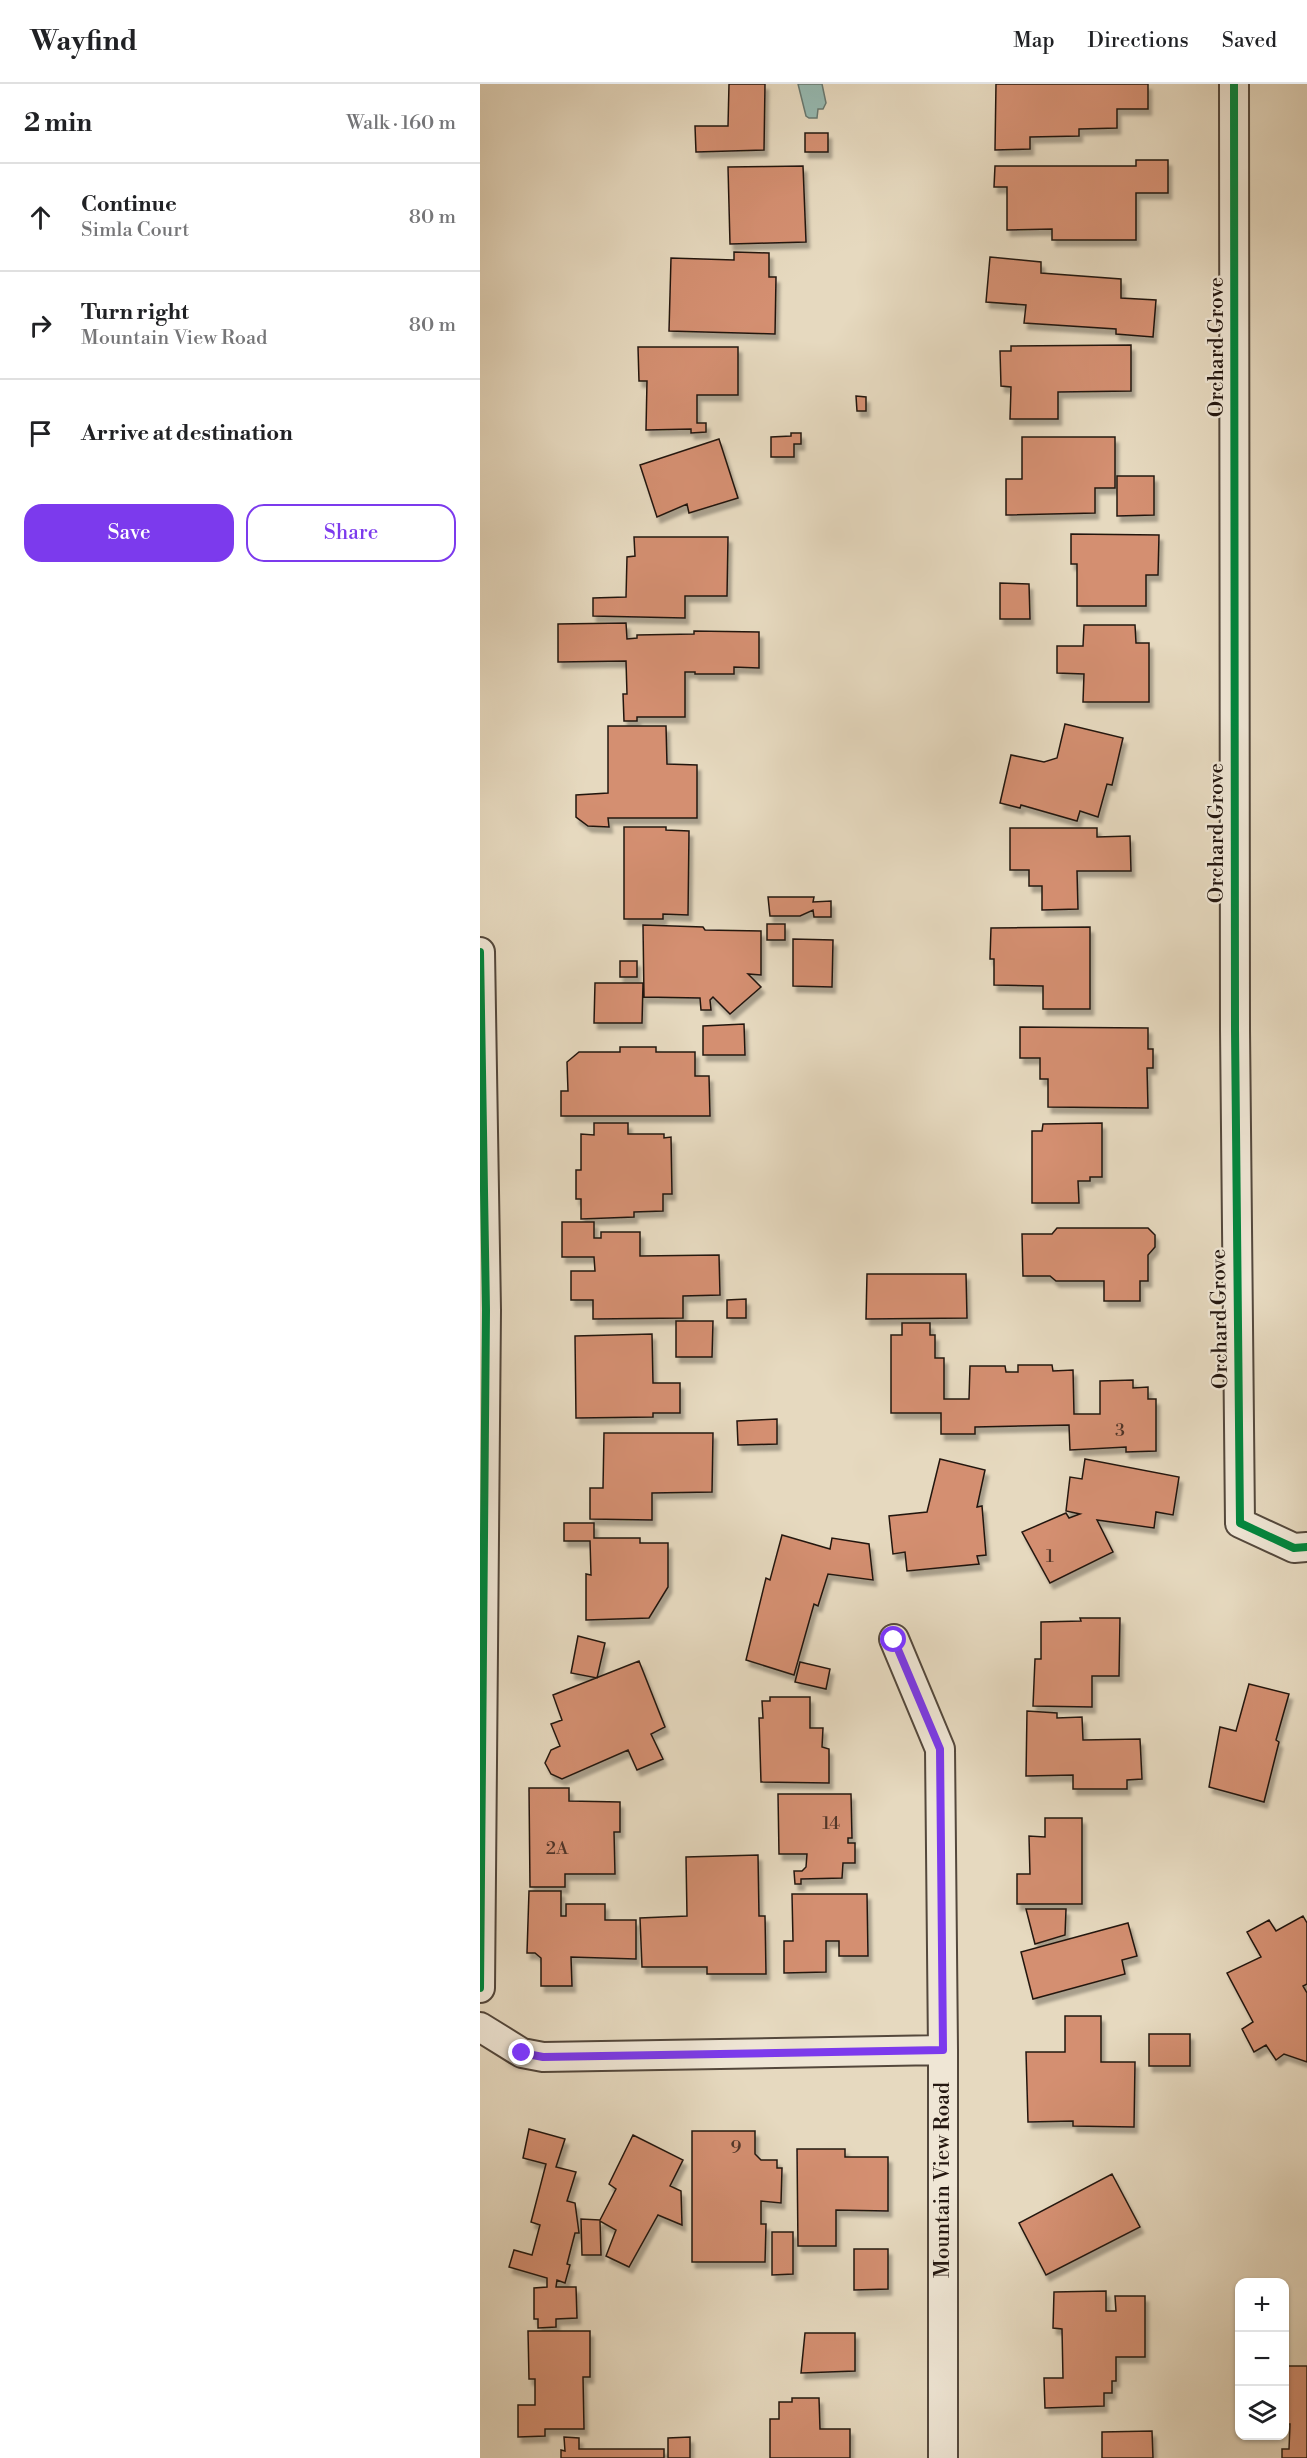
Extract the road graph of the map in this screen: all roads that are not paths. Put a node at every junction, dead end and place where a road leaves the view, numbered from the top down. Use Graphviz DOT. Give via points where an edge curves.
graph roads {
  1 [pos="1234,84"];
  2 [pos="480,952"];
  3 [pos="483,1310"];
  4 [pos="1300,1547"];
  5 [pos="894,1640"];
  6 [pos="480,1988"];
  7 [pos="480,2027"];
  8 [pos="943,2050"];
  9 [pos="943,2458"];
  1 -- 4 [label="street, Orchard Grove" via="1240,1523"];
  2 -- 3 [label="street"];
  3 -- 6 [label="street"];
  5 -- 8 [label="street, Mountain View Road" via="940,1749"];
  7 -- 8 [label="street" via="522,2053 543,2057"];
  8 -- 9 [label="street, Mountain View Road"];
}
